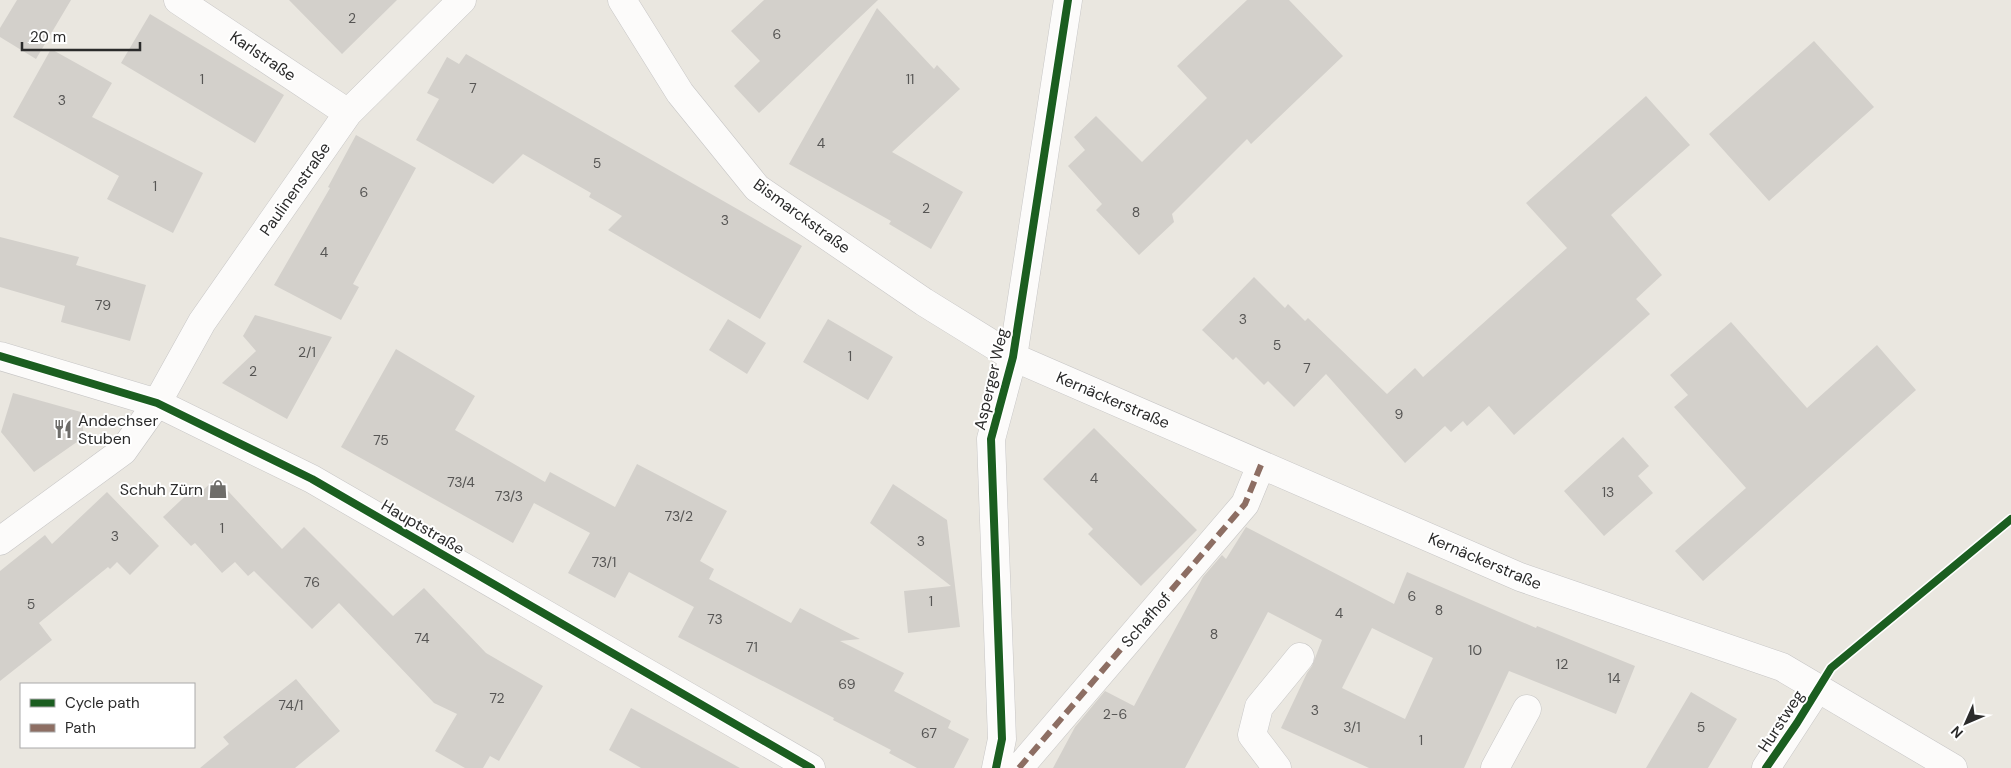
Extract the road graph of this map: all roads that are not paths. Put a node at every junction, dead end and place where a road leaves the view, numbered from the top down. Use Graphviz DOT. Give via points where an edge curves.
graph roads {
  1 [pos="178,0"];
  2 [pos="462,0"];
  3 [pos="622,0"];
  4 [pos="1068,0"];
  5 [pos="348,113"];
  6 [pos="0,356"];
  7 [pos="1013,357"];
  8 [pos="157,403"];
  9 [pos="1261,464"];
  10 [pos="0,541"];
  11 [pos="1300,657"];
  12 [pos="1818,688"];
  13 [pos="1527,709"];
  14 [pos="1276,767"];
  15 [pos="811,768"];
  16 [pos="996,768"];
  17 [pos="1018,768"];
  18 [pos="1496,768"];
  19 [pos="1766,768"];
  20 [pos="1953,768"];
  1 -- 5 [label="street, Karlstraße"];
  2 -- 5 [label="street, Paulinenstraße"];
  3 -- 7 [label="street, Bismarckstraße" via="680,93 757,188 924,302"];
  4 -- 7 [label="street, Asperger Weg"];
  5 -- 8 [label="street, Paulinenstraße" via="202,322"];
  6 -- 8 [label="street, Hauptstraße"];
  7 -- 9 [label="street, Kernäckerstraße"];
  7 -- 16 [label="street, Asperger Weg" via="991,439 1002,739"];
  8 -- 10 [label="street, Paulinenstraße" via="123,451"];
  8 -- 15 [label="street, Hauptstraße" via="312,479"];
  9 -- 12 [label="street, Kernäckerstraße" via="1520,577 1782,667"];
  9 -- 17 [label="street, Schafhof" via="1245,504"];
  11 -- 14 [label="street" via="1259,707 1252,735"];
  12 -- 19 [label="street, Hurstweg"];
  12 -- 20 [label="street, Kernäckerstraße"];
  13 -- 18 [label="street"];
}
